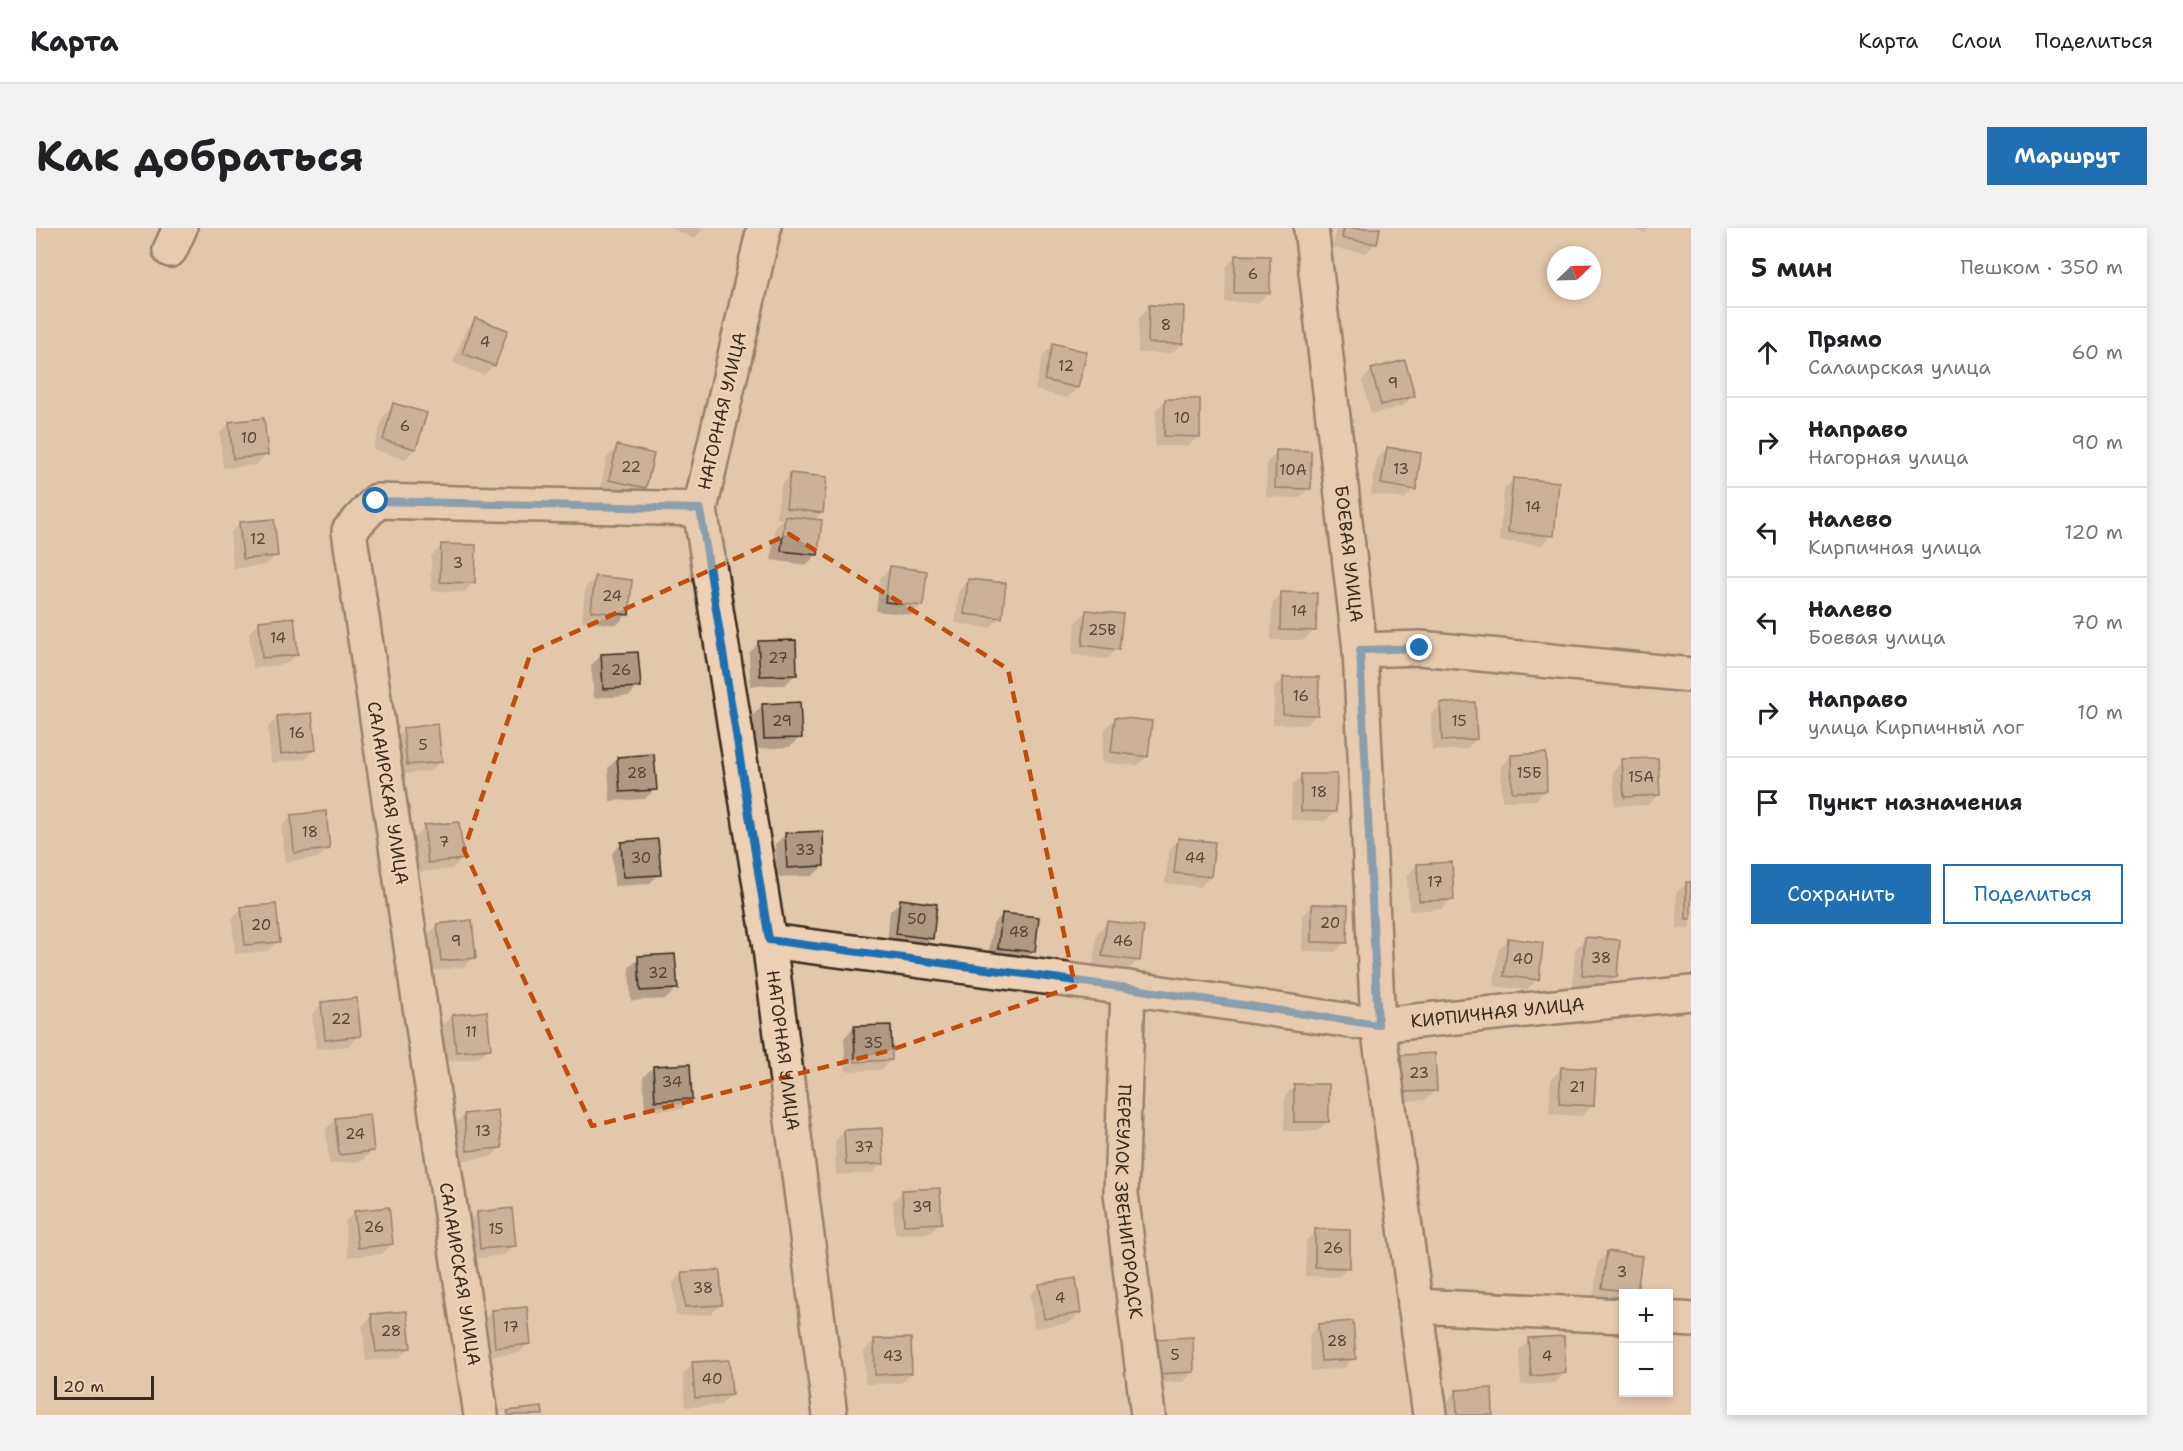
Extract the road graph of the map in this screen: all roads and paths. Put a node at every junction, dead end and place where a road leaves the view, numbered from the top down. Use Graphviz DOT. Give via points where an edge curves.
graph roads {
  1 [pos="764,228"];
  2 [pos="1311,228"];
  3 [pos="700,509"];
  4 [pos="1360,650"];
  5 [pos="1691,675"];
  6 [pos="769,940"];
  7 [pos="1128,988"];
  8 [pos="1691,993"];
  9 [pos="1378,1025"];
  10 [pos="1415,1306"];
  11 [pos="1619,1316"];
  12 [pos="1673,1318"];
  13 [pos="1691,1320"];
  14 [pos="482,1415"];
  15 [pos="830,1415"];
  16 [pos="1148,1415"];
  17 [pos="1430,1415"];
  1 -- 3 [label="street, НАГОРНАЯ УЛИЦА"];
  2 -- 4 [label="street, БОЕВАЯ УЛИЦА"];
  3 -- 6 [label="street, НАГОРНАЯ УЛИЦА"];
  3 -- 14 [label="street, САЛАИРСКАЯ УЛИЦА" via="376,501 349,531"];
  4 -- 5 [label="street" via="1420,648"];
  4 -- 9 [label="street, БОЕВАЯ УЛИЦА"];
  6 -- 7 [label="street, КИРПИЧНАЯ УЛИЦА"];
  6 -- 15 [label="street, НАГОРНАЯ УЛИЦА"];
  7 -- 9 [label="street, КИРПИЧНАЯ УЛИЦА"];
  7 -- 16 [label="street, ПЕРЕУЛОК ЗВЕНИГОРОДСК" via="1121,1193"];
  8 -- 9 [label="street, КИРПИЧНАЯ УЛИЦА"];
  9 -- 10 [label="street, БОЕВАЯ УЛИЦА"];
  10 -- 11 [label="street"];
  10 -- 17 [label="street, БОЕВАЯ УЛИЦА"];
  12 -- 13 [label="street"];
}
